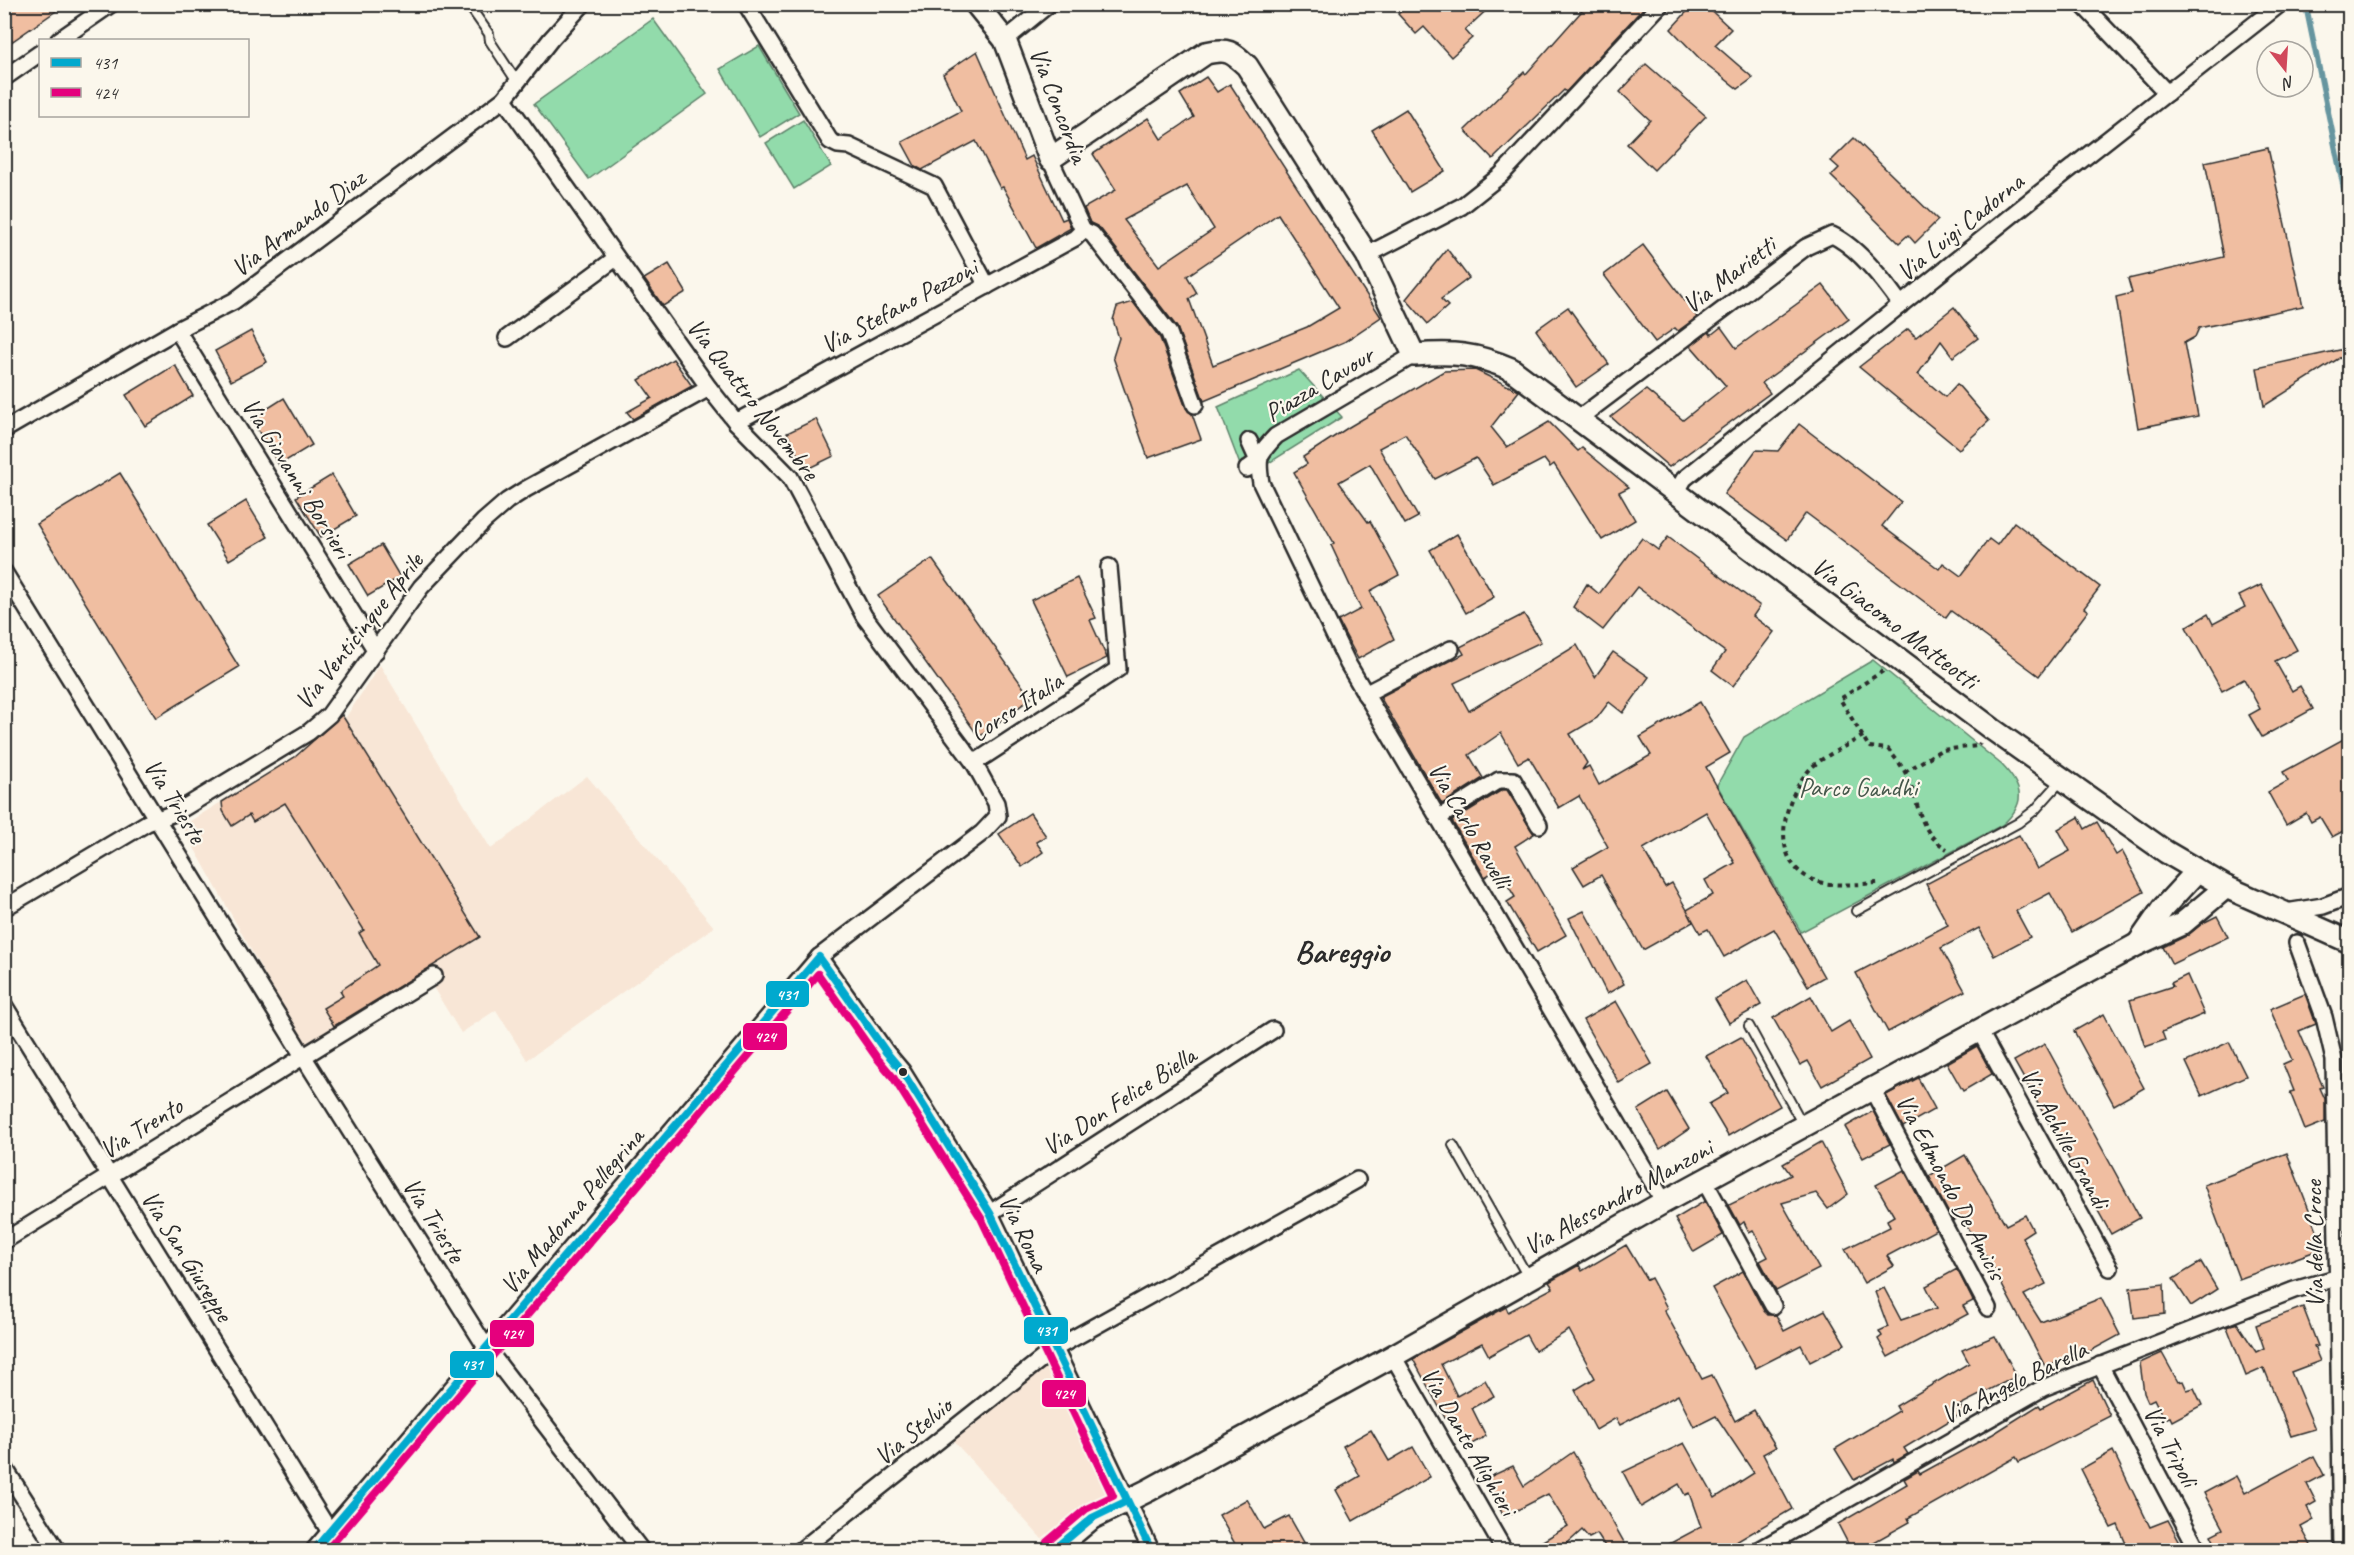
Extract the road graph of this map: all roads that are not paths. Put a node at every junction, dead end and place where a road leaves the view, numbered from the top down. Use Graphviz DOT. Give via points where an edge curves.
graph roads {
  1 [pos="111,4"];
  2 [pos="468,4"];
  3 [pos="583,4"];
  4 [pos="746,4"];
  5 [pos="976,4"];
  6 [pos="1049,4"];
  7 [pos="1661,4"];
  8 [pos="2082,4"];
  9 [pos="2280,4"];
  10 [pos="60,39"];
  11 [pos="1005,40"];
  12 [pos="39,54"];
  13 [pos="4,78"];
  14 [pos="517,82"];
  15 [pos="2167,93"];
  16 [pos="504,99"];
  17 [pos="1050,159"];
  18 [pos="1083,231"];
  19 [pos="1367,255"];
  20 [pos="616,258"];
  21 [pos="987,286"];
  22 [pos="1901,305"];
  23 [pos="177,330"];
  24 [pos="507,338"];
  25 [pos="1414,355"];
  26 [pos="709,388"];
  27 [pos="1195,405"];
  28 [pos="1578,419"];
  29 [pos="736,422"];
  30 [pos="4,430"];
  31 [pos="1249,441"];
  32 [pos="1252,465"];
  33 [pos="1676,493"];
  34 [pos="1109,567"];
  35 [pos="4,572"];
  36 [pos="1451,649"];
  37 [pos="376,651"];
  38 [pos="1365,694"];
  39 [pos="974,763"];
  40 [pos="2062,780"];
  41 [pos="158,818"];
  42 [pos="1438,818"];
  43 [pos="1539,825"];
  44 [pos="2197,871"];
  45 [pos="2226,887"];
  46 [pos="2349,896"];
  47 [pos="4,908"];
  48 [pos="1856,911"];
  49 [pos="2285,912"];
  50 [pos="2349,937"];
  51 [pos="2297,943"];
  52 [pos="2138,944"];
  53 [pos="819,957"];
  54 [pos="434,976"];
  55 [pos="4,1005"];
  56 [pos="1749,1026"];
  57 [pos="1274,1030"];
  58 [pos="1979,1030"];
  59 [pos="303,1056"];
  60 [pos="1872,1089"];
  61 [pos="1803,1126"];
  62 [pos="1453,1145"];
  63 [pos="110,1177"];
  64 [pos="1357,1180"];
  65 [pos="1704,1180"];
  66 [pos="1664,1202"];
  67 [pos="990,1213"];
  68 [pos="4,1241"];
  69 [pos="2110,1268"];
  70 [pos="2339,1277"];
  71 [pos="1528,1278"];
  72 [pos="1773,1306"];
  73 [pos="1988,1308"];
  74 [pos="487,1348"];
  75 [pos="1054,1349"];
  76 [pos="1393,1356"];
  77 [pos="2100,1365"];
  78 [pos="4,1467"];
  79 [pos="1127,1501"];
  80 [pos="330,1532"];
  81 [pos="57,1551"];
  82 [pos="314,1551"];
  83 [pos="641,1551"];
  84 [pos="801,1551"];
  85 [pos="1054,1551"];
  86 [pos="1151,1551"];
  87 [pos="1504,1551"];
  88 [pos="1759,1551"];
  89 [pos="2198,1551"];
  90 [pos="2342,1551"];
  1 -- 10 [label="street"];
  2 -- 14 [label="lane"];
  3 -- 14 [label="street, Via Armando Diaz"];
  4 -- 21 [label="street" via="830,141 934,186"];
  5 -- 11 [label="street, Via Concordia"];
  6 -- 11 [label="street"];
  7 -- 19 [label="street" via="1501,176 1462,206"];
  8 -- 15 [label="street"];
  9 -- 15 [label="street, Via Luigi Cadorna"];
  11 -- 17 [label="street, Via Concordia"];
  12 -- 13 [label="street"];
  14 -- 16 [label="street, Via Armando Diaz"];
  15 -- 22 [label="street, Via Luigi Cadorna"];
  16 -- 20 [label="street, Via Quattro Novembre"];
  16 -- 23 [label="street, Via Armando Diaz" via="234,301"];
  17 -- 18 [label="street, Via Concordia"];
  17 -- 19 [label="street" via="1206,53 1222,50 1234,54 1247,66"];
  18 -- 21 [label="street, Via Stefano Pezzoni"];
  18 -- 27 [label="street" via="1092,234 1169,333"];
  19 -- 25 [label="street" via="1387,315"];
  20 -- 24 [label="street"];
  20 -- 26 [label="street, Via Quattro Novembre"];
  21 -- 29 [label="street, Via Stefano Pezzoni"];
  22 -- 28 [label="street, Via Marietti" via="1843,240 1832,235 1806,247"];
  22 -- 33 [label="street, Via Luigi Cadorna" via="1684,479"];
  23 -- 30 [label="street, Via Armando Diaz"];
  23 -- 37 [label="street, Via Giovanni Borsieri"];
  25 -- 28 [label="street, Via Giacomo Matteotti" via="1482,357 1511,369"];
  25 -- 32 [label="street, Piazza Cavour" via="1372,370 1276,435"];
  26 -- 29 [label="street, Via Quattro Novembre"];
  26 -- 37 [label="street, Via Venticinque Aprile" via="507,501 421,587"];
  28 -- 33 [label="street, Via Giacomo Matteotti"];
  29 -- 39 [label="street, Via Quattro Novembre" via="790,477 864,616"];
  31 -- 32 [label="street, Via Carlo Ravelli"];
  32 -- 38 [label="street, Via Carlo Ravelli"];
  33 -- 40 [label="street, Via Giacomo Matteotti"];
  34 -- 39 [label="street, Corso Italia" via="1118,669"];
  35 -- 41 [label="street, Via Trieste"];
  36 -- 38 [label="street"];
  37 -- 41 [label="street, Via Venticinque Aprile" via="329,715 309,732 177,812"];
  38 -- 42 [label="street, Via Carlo Ravelli"];
  39 -- 53 [label="street, Corso Italia" via="996,803 998,816"];
  40 -- 44 [label="street, Via Giacomo Matteotti"];
  40 -- 48 [label="lane" via="2018,823"];
  41 -- 47 [label="street, Via Venticinque Aprile"];
  41 -- 59 [label="street, Via Trieste"];
  42 -- 43 [label="street" via="1506,779 1513,780"];
  42 -- 66 [label="street, Via Carlo Ravelli"];
  44 -- 45 [label="street, Via Giacomo Matteotti"];
  44 -- 52 [label="street, Via Alessandro Manzoni" via="2163,908"];
  45 -- 49 [label="street, Via Giacomo Matteotti"];
  45 -- 52 [label="street, Via Alessandro Manzoni" via="2182,924"];
  46 -- 49 [label="street" via="2323,906"];
  49 -- 50 [label="street, Via Giacomo Matteotti"];
  51 -- 70 [label="street, Via della Croce" via="2324,1017 2334,1060"];
  52 -- 58 [label="street, Via Alessandro Manzoni"];
  53 -- 67 [label="street, Via Roma" via="902,1071"];
  53 -- 74 [label="street, Via Madonna Pellegrina"];
  54 -- 59 [label="street"];
  55 -- 63 [label="street, Via San Giuseppe"];
  56 -- 61 [label="lane"];
  57 -- 67 [label="street, Via Don Felice Biella"];
  58 -- 60 [label="street, Via Alessandro Manzoni"];
  58 -- 69 [label="street, Via Achille Grandi"];
  59 -- 63 [label="street, Via Trento"];
  59 -- 74 [label="street, Via Trieste"];
  60 -- 61 [label="street, Via Alessandro Manzoni"];
  60 -- 73 [label="street, Via Edmondo De Amicis"];
  61 -- 65 [label="street, Via Alessandro Manzoni"];
  62 -- 71 [label="lane"];
  63 -- 68 [label="street, Via Trento"];
  63 -- 80 [label="street, Via San Giuseppe"];
  64 -- 75 [label="street, Via Stelvio"];
  65 -- 66 [label="street, Via Alessandro Manzoni"];
  65 -- 72 [label="street"];
  66 -- 71 [label="street, Via Alessandro Manzoni"];
  67 -- 75 [label="street, Via Roma"];
  70 -- 77 [label="street, Via Angelo Barella" via="2294,1290"];
  70 -- 90 [label="street, Via della Croce"];
  71 -- 76 [label="street, Via Alessandro Manzoni"];
  74 -- 80 [label="street, Via Madonna Pellegrina"];
  74 -- 83 [label="street, Via Trieste"];
  75 -- 79 [label="street, Via Roma"];
  75 -- 84 [label="street, Via Stelvio"];
  76 -- 79 [label="street, Via Alessandro Manzoni"];
  76 -- 87 [label="street, Via Dante Alighieri"];
  77 -- 88 [label="street, Via Angelo Barella" via="2043,1388"];
  77 -- 89 [label="street, Via Tripoli"];
  78 -- 81 [label="street"];
  79 -- 85 [label="street, Via Alessandro Manzoni" via="1092,1518"];
  79 -- 86 [label="street, Via Roma"];
  80 -- 82 [label="street, Via Madonna Pellegrina"];
}
